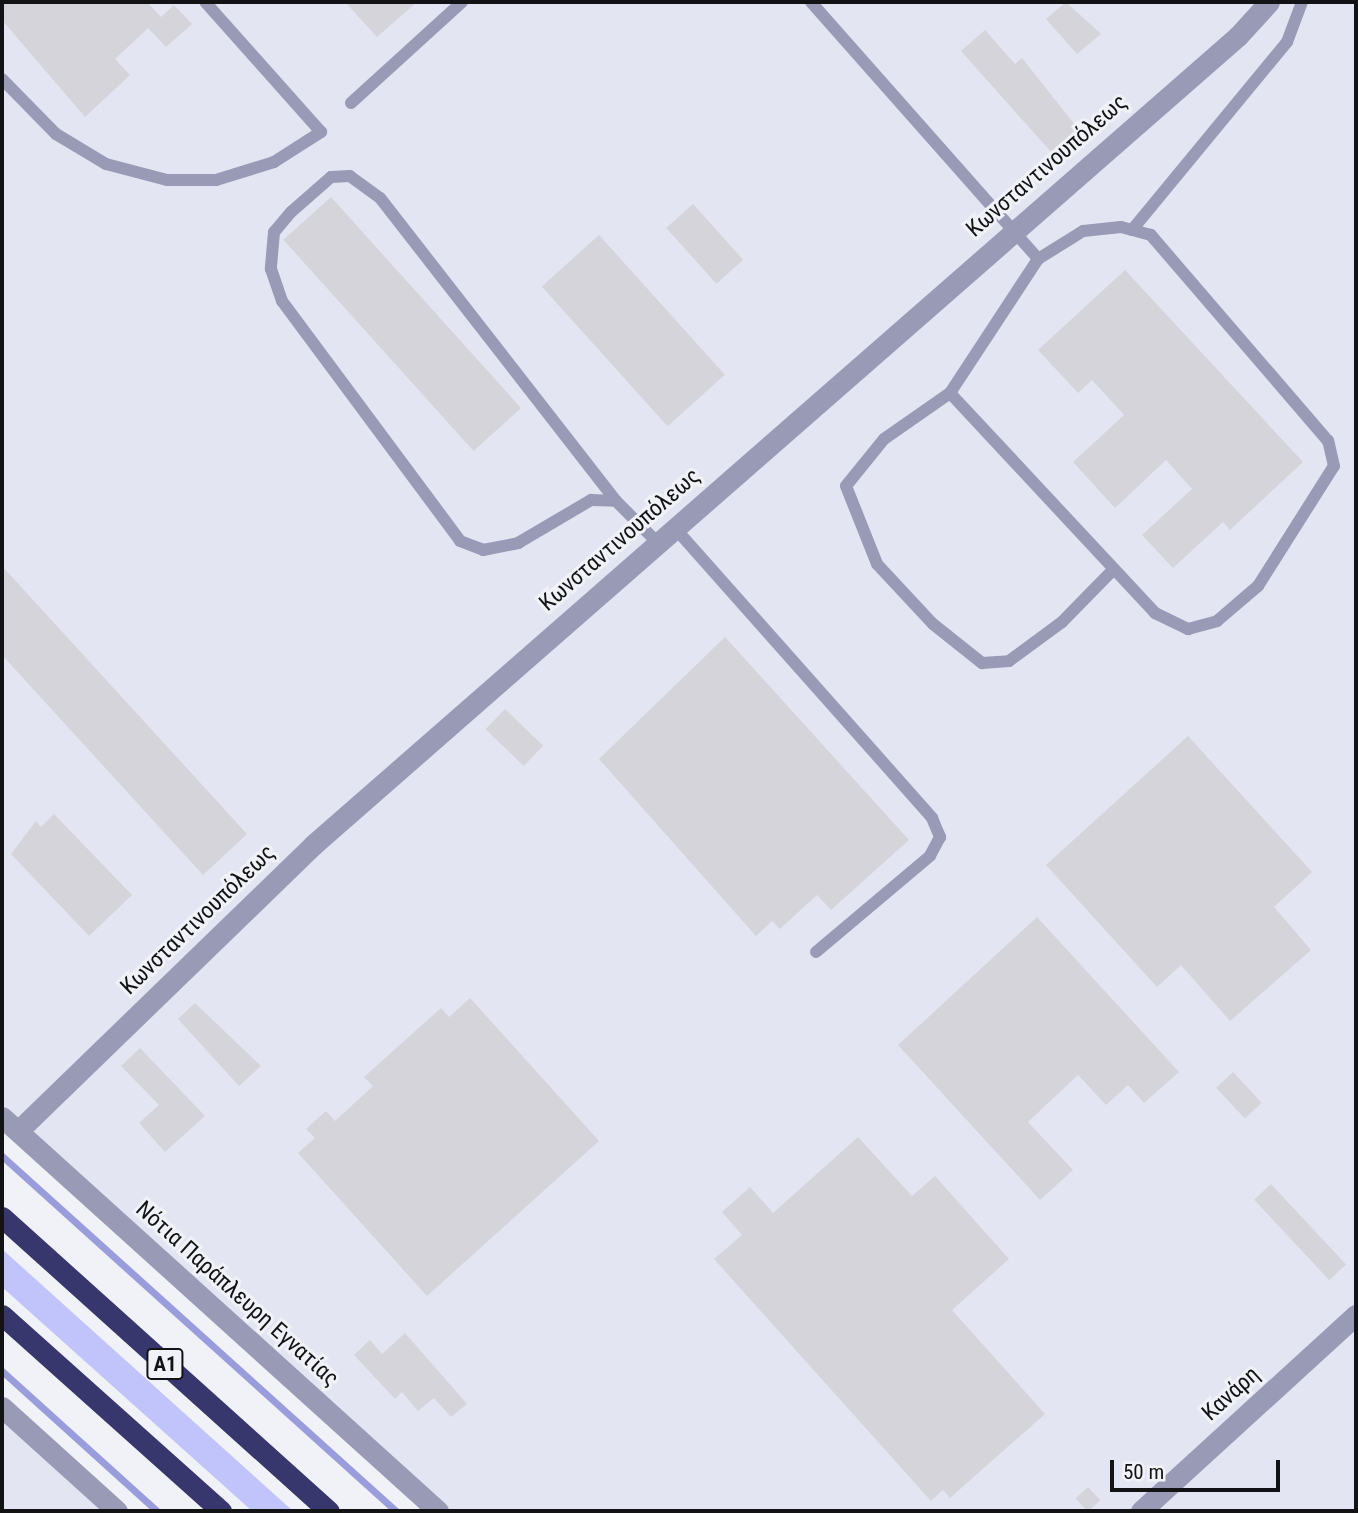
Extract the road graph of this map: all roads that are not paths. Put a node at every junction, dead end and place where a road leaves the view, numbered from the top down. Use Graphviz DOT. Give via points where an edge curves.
graph roads {
  1 [pos="205,2"];
  2 [pos="462,2"];
  3 [pos="811,2"];
  4 [pos="1269,2"];
  5 [pos="1301,2"];
  6 [pos="2,79"];
  7 [pos="351,103"];
  8 [pos="1132,230"];
  9 [pos="1013,231"];
  10 [pos="1038,259"];
  11 [pos="950,393"];
  12 [pos="616,501"];
  13 [pos="674,527"];
  14 [pos="657,542"];
  15 [pos="1111,572"];
  16 [pos="816,952"];
  17 [pos="10,1124"];
  18 [pos="2,1217"];
  19 [pos="2,1315"];
  20 [pos="1356,1315"];
  21 [pos="2,1407"];
  22 [pos="117,1511"];
  23 [pos="221,1511"];
  24 [pos="329,1511"];
  25 [pos="438,1511"];
  26 [pos="1141,1511"];
  1 -- 6 [label="lane" via="321,132 274,162 216,180 167,180 106,164 56,134"];
  2 -- 7 [label="lane"];
  3 -- 9 [label="lane"];
  4 -- 9 [label="street, Κωνσταντινουπόλεως" via="1238,36"];
  5 -- 8 [label="lane" via="1287,42"];
  8 -- 10 [label="lane" via="1083,231"];
  8 -- 15 [label="lane" via="1151,235 1328,441 1334,466 1258,586 1217,621 1188,629 1154,613"];
  9 -- 10 [label="lane"];
  9 -- 13 [label="street, Κωνσταντινουπόλεως"];
  10 -- 11 [label="lane"];
  11 -- 15 [label="lane"];
  11 -- 15 [label="lane" via="884,439 846,486 877,564 933,624 982,663 1009,661 1062,622"];
  12 -- 12 [label="lane" via="591,500 518,543 484,550 460,541 282,301 271,270 274,232 331,177 351,176 380,198"];
  12 -- 14 [label="lane"];
  13 -- 14 [label="street, Κωνσταντινουπόλεως"];
  13 -- 16 [label="lane" via="932,818 940,837 930,856"];
  14 -- 17 [label="street, Κωνσταντινουπόλεως" via="313,845"];
  17 -- 25 [label="street, Νότια Παράπλευρη Εγνατίας"];
  18 -- 24 [label="highway, Α1"];
  19 -- 23 [label="highway"];
  20 -- 26 [label="street, Κανάρη"];
  21 -- 22 [label="street"];
}
